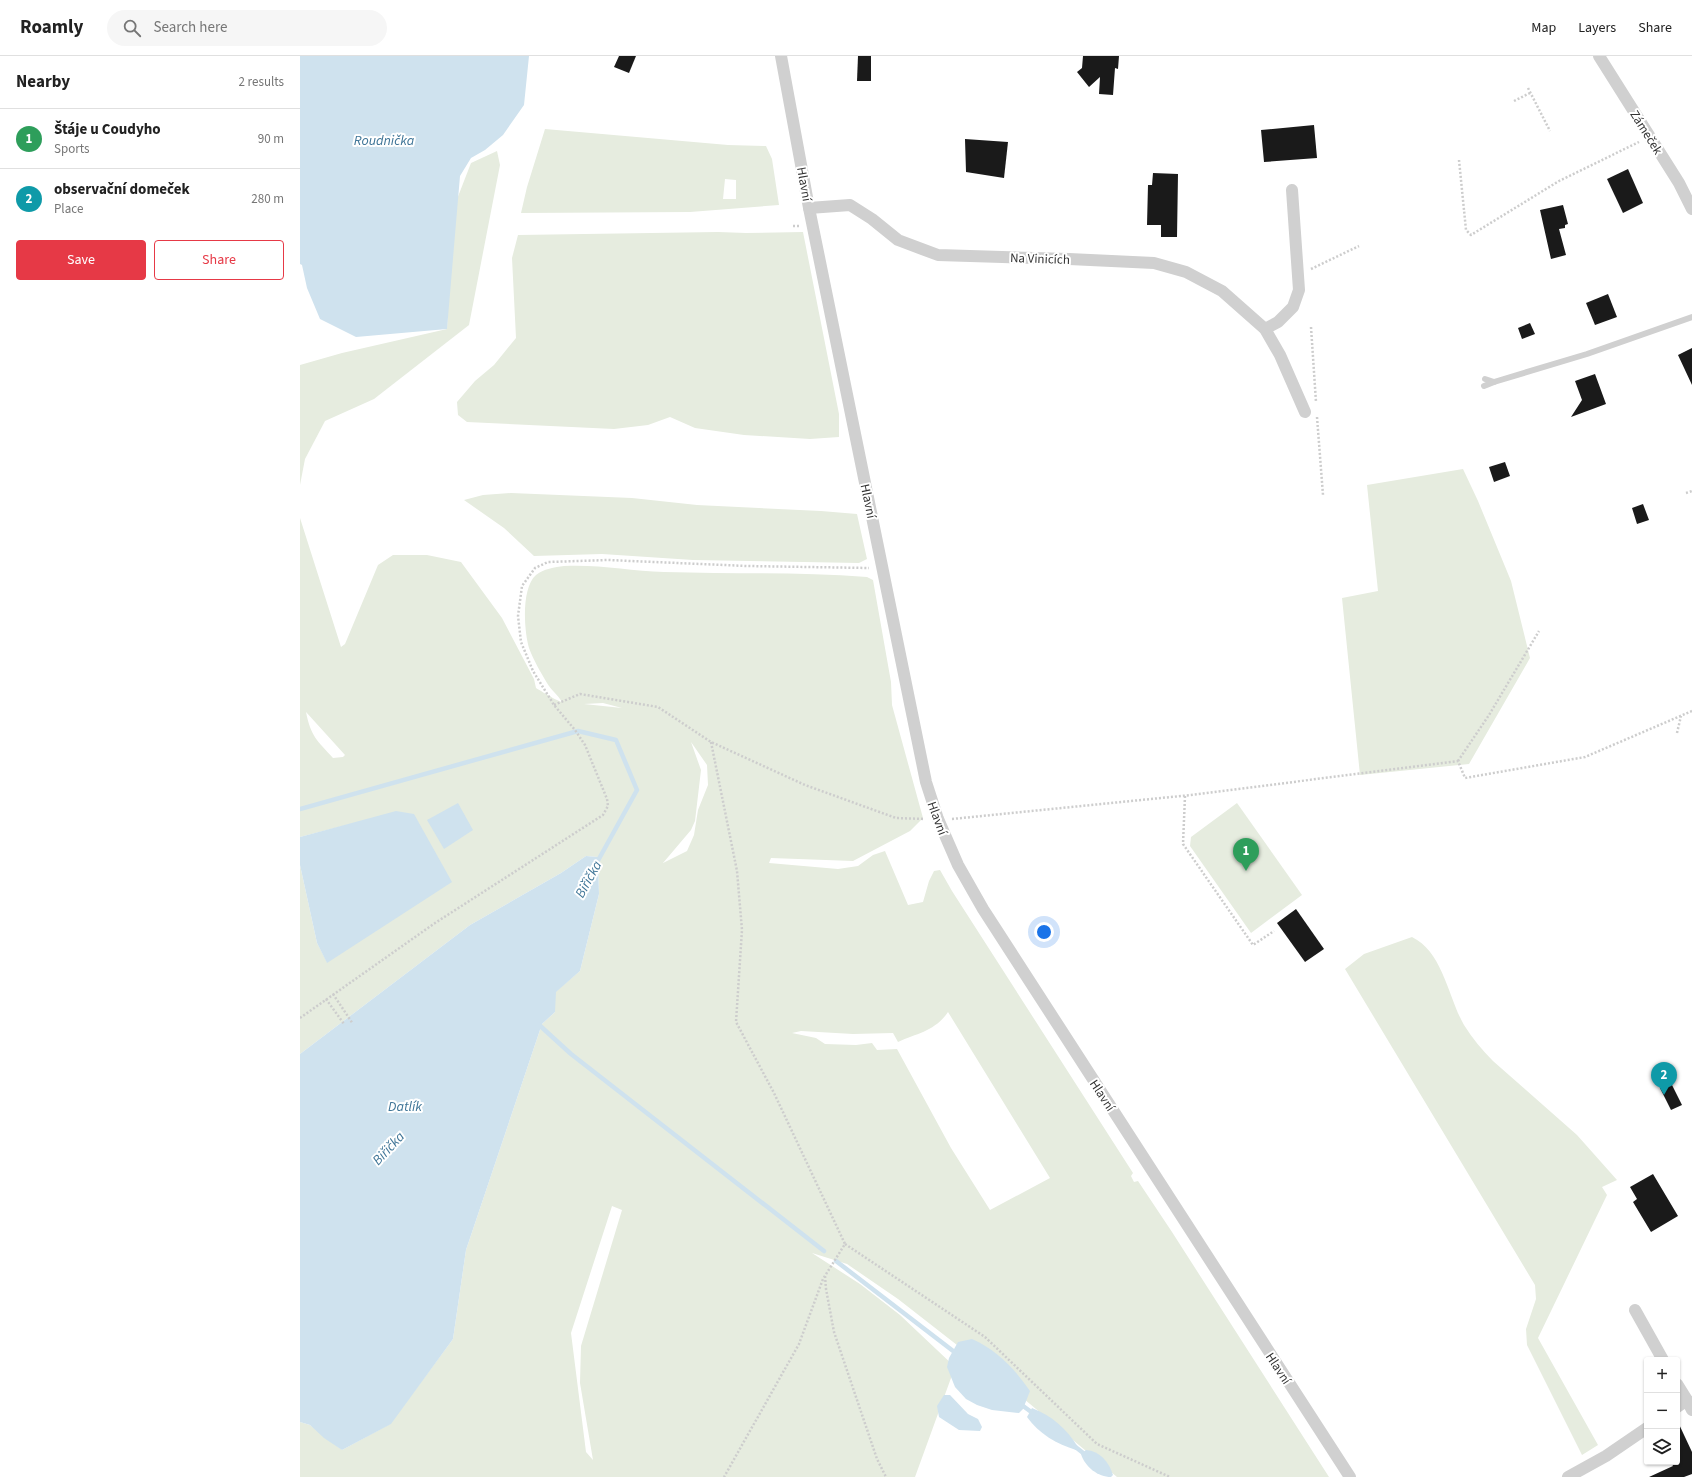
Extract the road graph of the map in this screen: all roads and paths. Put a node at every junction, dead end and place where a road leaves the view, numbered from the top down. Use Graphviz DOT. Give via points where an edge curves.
graph roads {
  1 [pos="781,56"];
  2 [pos="1599,56"];
  3 [pos="1528,88"];
  4 [pos="1530,93"];
  5 [pos="1514,101"];
  6 [pos="1550,131"];
  7 [pos="1649,136"];
  8 [pos="1459,160"];
  9 [pos="1292,190"];
  10 [pos="809,208"];
  11 [pos="1692,209"];
  12 [pos="1359,246"];
  13 [pos="1298,274"];
  14 [pos="1692,317"];
  15 [pos="1265,329"];
  16 [pos="1485,379"];
  17 [pos="1494,382"];
  18 [pos="1484,386"];
  19 [pos="1304,412"];
  20 [pos="1692,491"];
  21 [pos="1686,493"];
  22 [pos="883,568"];
  23 [pos="1539,631"];
  24 [pos="554,704"];
  25 [pos="1692,711"];
  26 [pos="1681,716"];
  27 [pos="1677,733"];
  28 [pos="711,742"];
  29 [pos="1458,761"];
  30 [pos="1185,796"];
  31 [pos="938,819"];
  32 [pos="1274,931"];
  33 [pos="333,994"];
  34 [pos="326,999"];
  35 [pos="300,1018"];
  36 [pos="344,1024"];
  37 [pos="353,1024"];
  38 [pos="845,1244"];
  39 [pos="825,1275"];
  40 [pos="1635,1310"];
  41 [pos="1662,1357"];
  42 [pos="1680,1392"];
  43 [pos="1685,1406"];
  44 [pos="1646,1429"];
  45 [pos="724,1477"];
  46 [pos="886,1477"];
  47 [pos="1170,1477"];
  48 [pos="1350,1477"];
  49 [pos="1568,1477"];
  1 -- 10 [label="street, Hlavní"];
  2 -- 7 [label="street, Zámeček"];
  3 -- 4 [label="path"];
  4 -- 5 [label="path"];
  4 -- 6 [label="path"];
  7 -- 8 [label="path" via="1559,181 1470,235 1466,230"];
  7 -- 11 [label="street, Zámeček"];
  9 -- 13 [label="street"];
  10 -- 15 [label="street, Na Vinicích" via="850,205 898,240 938,256 1069,259 1160,265 1186,272 1222,291"];
  10 -- 22 [label="street, Hlavní"];
  12 -- 13 [label="path"];
  13 -- 15 [label="street" via="1299,290 1293,307 1278,322"];
  14 -- 17 [label="lane" via="1587,354"];
  15 -- 19 [label="street, Na Vinicích"];
  16 -- 17 [label="lane"];
  17 -- 18 [label="lane"];
  20 -- 21 [label="path"];
  22 -- 24 [label="path" via="608,560 548,562 535,568 522,586 518,616 521,642 533,671"];
  22 -- 31 [label="street, Hlavní" via="926,782"];
  23 -- 29 [label="path"];
  24 -- 28 [label="path" via="580,694 658,707"];
  24 -- 33 [label="path" via="582,740 607,799 608,806 602,815 435,923"];
  25 -- 26 [label="path"];
  26 -- 27 [label="path"];
  26 -- 29 [label="path" via="1585,757 1465,778"];
  28 -- 31 [label="path" via="805,785 880,813 896,818"];
  28 -- 38 [label="path" via="737,871 742,930 736,1022 774,1093"];
  29 -- 30 [label="path"];
  30 -- 31 [label="path"];
  30 -- 32 [label="path" via="1183,844 1253,945"];
  31 -- 48 [label="street, Hlavní" via="958,865 983,909"];
  33 -- 34 [label="path"];
  33 -- 37 [label="path"];
  34 -- 35 [label="path"];
  34 -- 36 [label="path"];
  38 -- 39 [label="path"];
  38 -- 47 [label="path" via="985,1337 1097,1444"];
  39 -- 45 [label="path" via="799,1344"];
  39 -- 46 [label="path" via="834,1332 877,1459"];
  40 -- 41 [label="street"];
  42 -- 43 [label="street"];
  44 -- 49 [label="street" via="1606,1456"];
}
